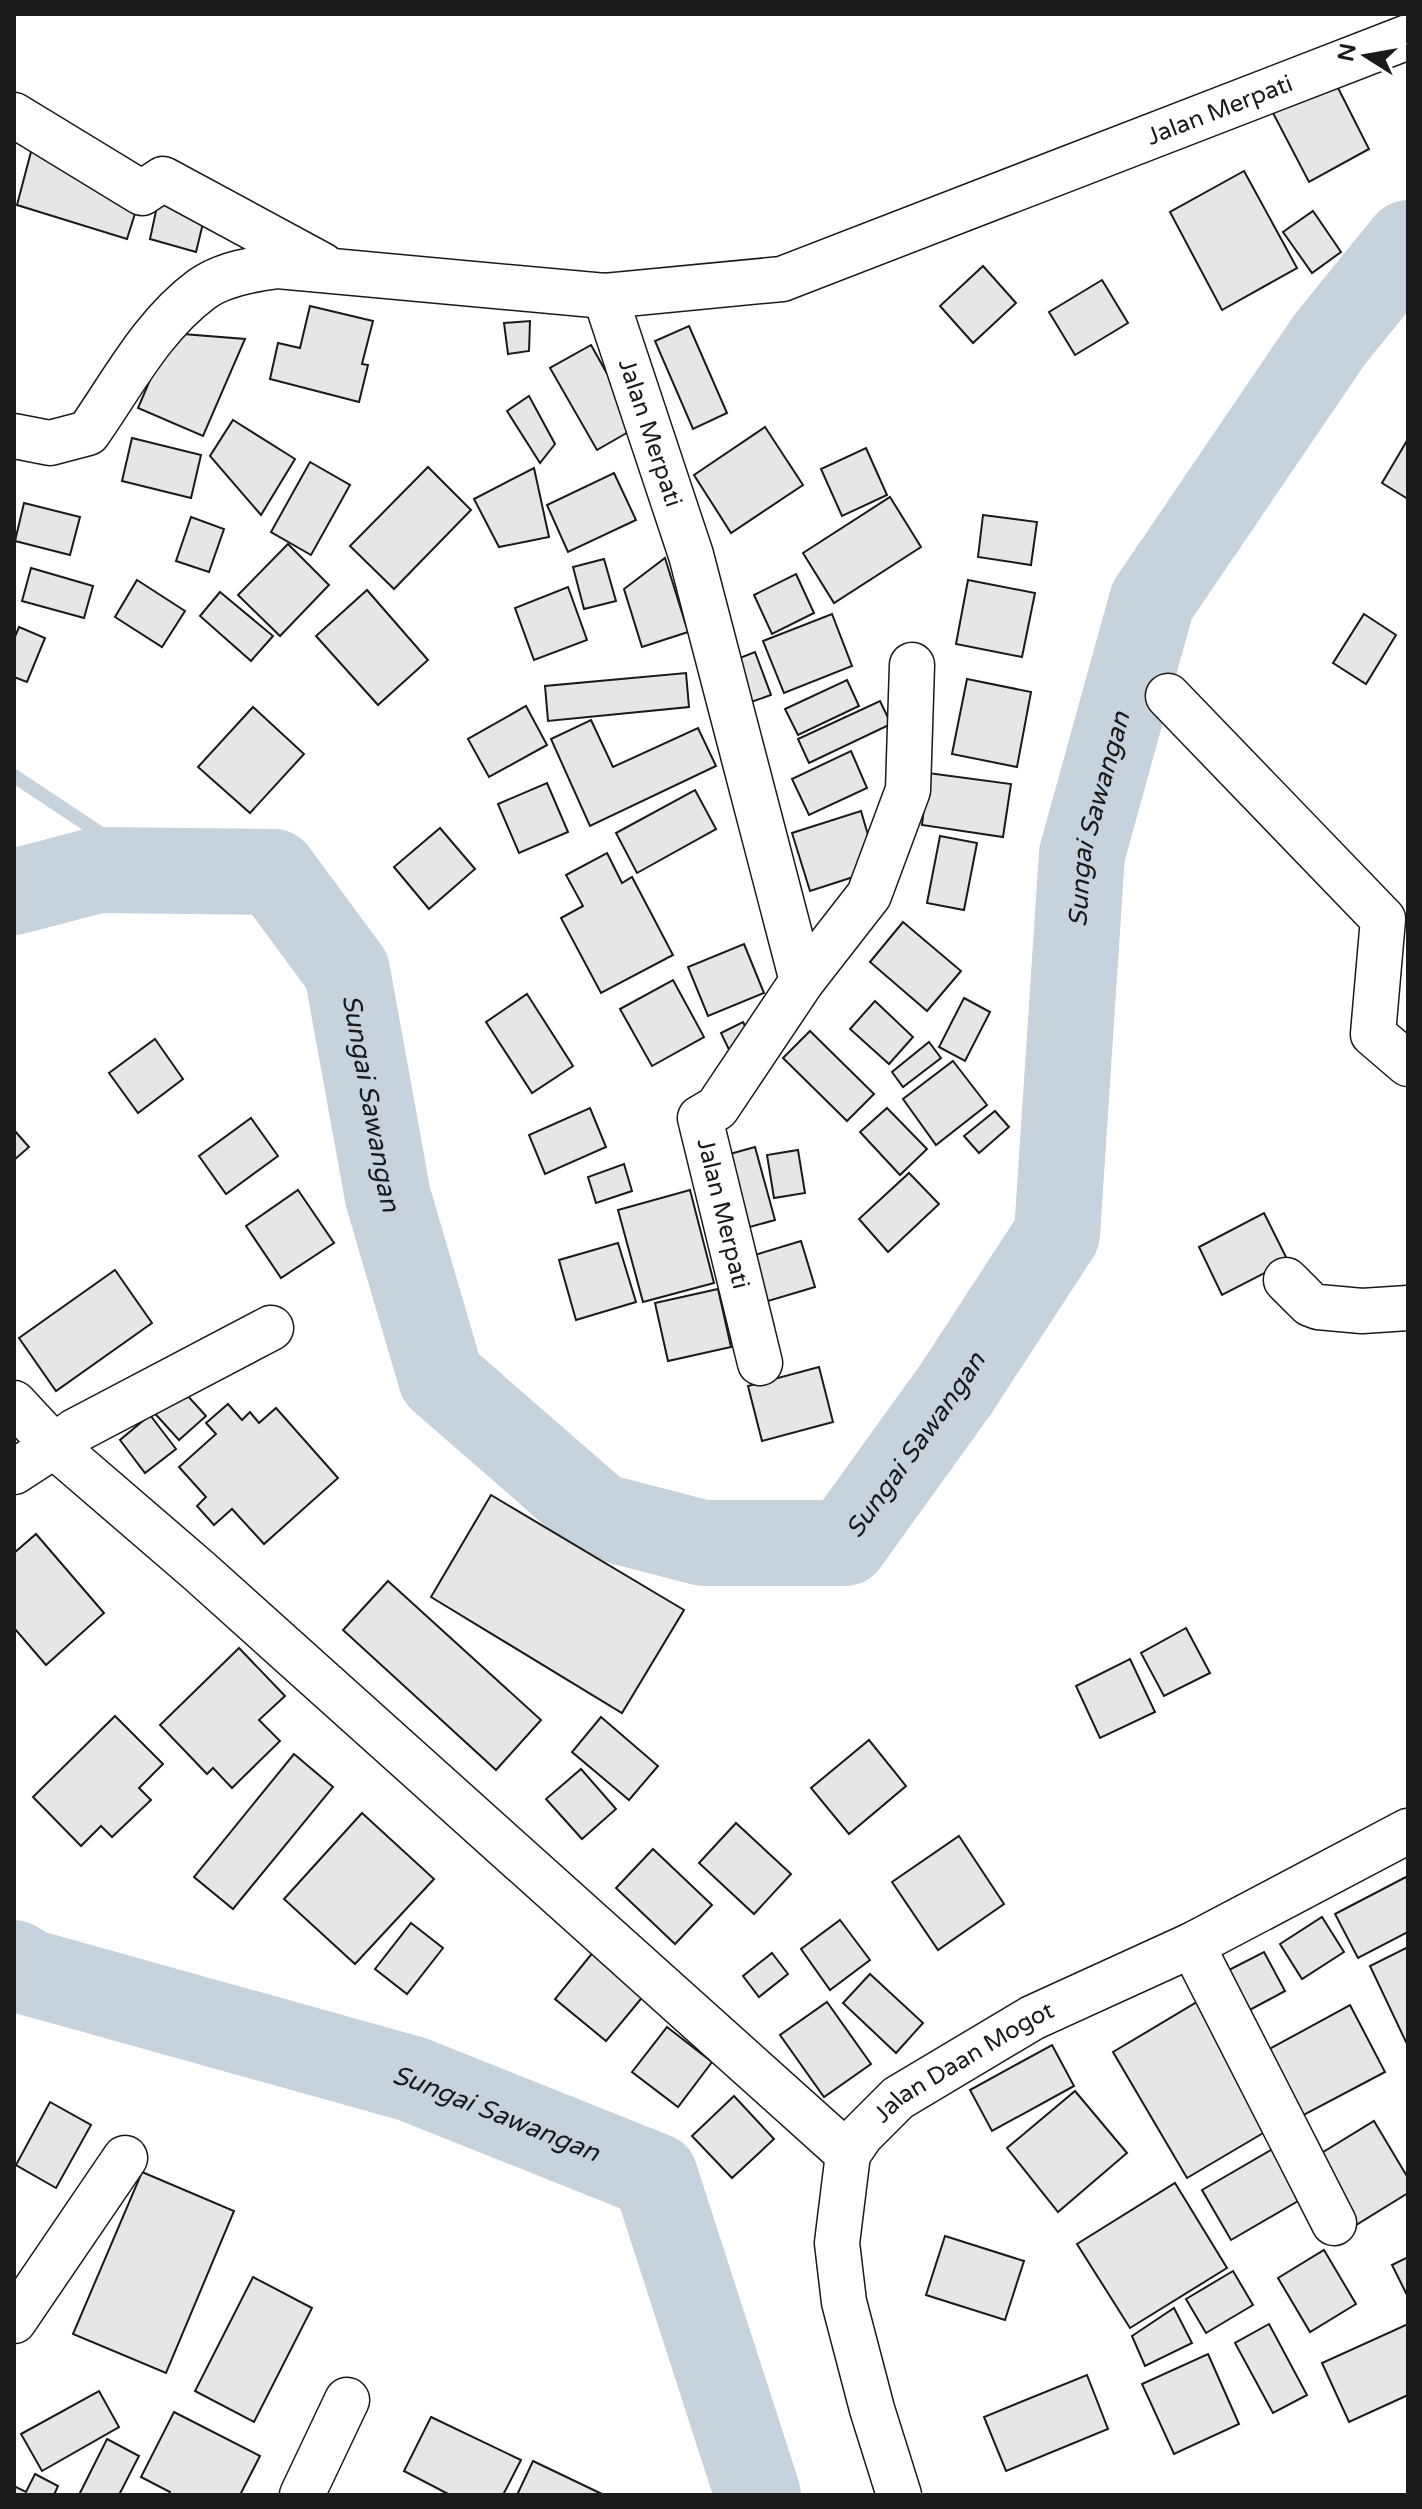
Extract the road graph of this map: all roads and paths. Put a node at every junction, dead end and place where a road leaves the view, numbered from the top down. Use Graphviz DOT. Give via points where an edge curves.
graph roads {
  1 [pos="1408,37"];
  2 [pos="14,115"];
  3 [pos="335,272"];
  4 [pos="605,296"];
  5 [pos="14,436"];
  6 [pos="912,665"];
  7 [pos="1168,696"];
  8 [pos="802,981"];
  9 [pos="1408,1064"];
  10 [pos="1286,1280"];
  11 [pos="1408,1308"];
  12 [pos="271,1328"];
  13 [pos="760,1363"];
  14 [pos="14,1403"];
  15 [pos="54,1446"];
  16 [pos="14,1472"];
  17 [pos="1407,1834"];
  18 [pos="1192,1945"];
  19 [pos="848,2154"];
  20 [pos="125,2158"];
  21 [pos="1334,2223"];
  22 [pos="15,2316"];
  23 [pos="347,2400"];
  24 [pos="302,2495"];
  25 [pos="899,2495"];
  1 -- 4 [label="street, Jalan Merpati" via="782,279"];
  2 -- 3 [label="street" via="142,193 163,179"];
  3 -- 4 [label="street"];
  3 -- 5 [label="street" via="278,266 248,270 204,288 157,331 88,433 50,443"];
  4 -- 8 [label="street, Jalan Merpati" via="691,555"];
  6 -- 8 [label="street" via="908,790 869,895"];
  7 -- 9 [label="street" via="1383,919 1373,1034"];
  8 -- 13 [label="street, Jalan Merpati" via="717,1108 700,1118"];
  10 -- 11 [label="street" via="1318,1307"];
  12 -- 15 [label="street"];
  14 -- 15 [label="street"];
  15 -- 16 [label="street"];
  15 -- 19 [label="street"];
  17 -- 18 [label="street, Jalan Daan Mogot"];
  18 -- 19 [label="street, Jalan Daan Mogot" via="1032,2018 898,2098"];
  18 -- 21 [label="street"];
  19 -- 25 [label="street" via="837,2243 844,2302"];
  20 -- 22 [label="street"];
  23 -- 24 [label="street"];
}
